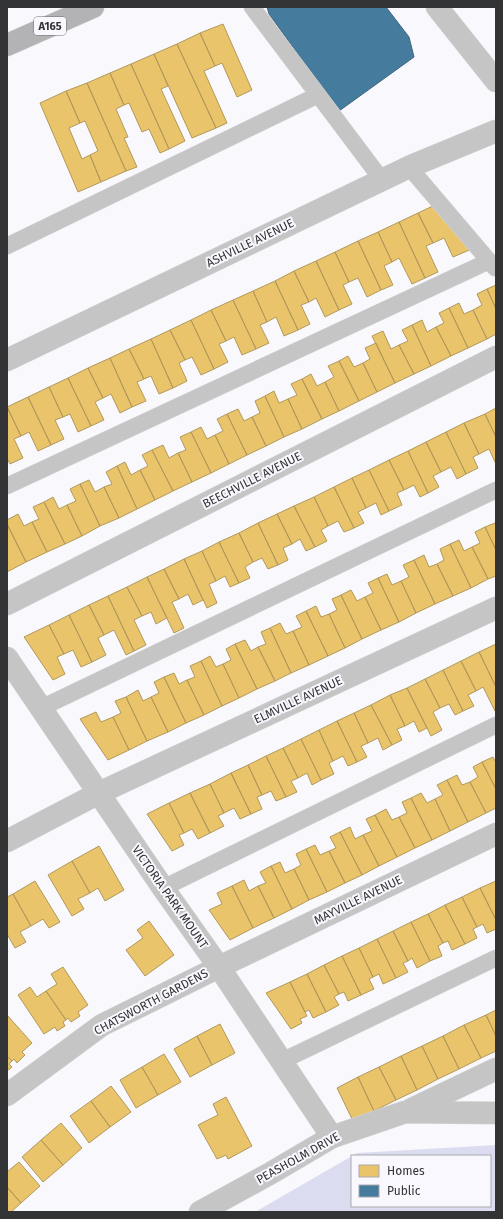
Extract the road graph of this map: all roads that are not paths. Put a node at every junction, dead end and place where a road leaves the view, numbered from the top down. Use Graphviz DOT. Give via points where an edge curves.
graph roads {
  1 [pos="93,7"];
  2 [pos="252,7"];
  3 [pos="437,7"];
  4 [pos="7,45"];
  5 [pos="496,81"];
  6 [pos="318,95"];
  7 [pos="496,131"];
  8 [pos="409,167"];
  9 [pos="382,180"];
  10 [pos="7,246"];
  11 [pos="492,265"];
  12 [pos="496,357"];
  13 [pos="7,360"];
  14 [pos="7,486"];
  15 [pos="496,490"];
  16 [pos="7,604"];
  17 [pos="496,608"];
  18 [pos="7,658"];
  19 [pos="41,708"];
  20 [pos="496,725"];
  21 [pos="99,793"];
  22 [pos="496,834"];
  23 [pos="7,841"];
  24 [pos="163,888"];
  25 [pos="496,958"];
  26 [pos="219,966"];
  27 [pos="282,1062"];
  28 [pos="496,1069"];
  29 [pos="7,1095"];
  30 [pos="405,1112"];
  31 [pos="496,1113"];
  32 [pos="332,1137"];
  33 [pos="200,1212"];
  1 -- 4 [label="main road, A165"];
  2 -- 6 [label="lane"];
  3 -- 5 [label="street"];
  6 -- 9 [label="lane"];
  6 -- 10 [label="lane"];
  7 -- 8 [label="street, ASHVILLE AVENUE"];
  8 -- 9 [label="street, ASHVILLE AVENUE"];
  8 -- 11 [label="lane"];
  9 -- 13 [label="street, ASHVILLE AVENUE"];
  11 -- 14 [label="lane"];
  12 -- 16 [label="street, BEECHVILLE AVENUE"];
  15 -- 19 [label="lane"];
  17 -- 21 [label="street, ELMVILLE AVENUE"];
  18 -- 19 [label="street, VICTORIA PARK MOUNT"];
  19 -- 21 [label="street, VICTORIA PARK MOUNT"];
  20 -- 24 [label="lane"];
  21 -- 23 [label="street, ELMVILLE AVENUE"];
  21 -- 24 [label="street, VICTORIA PARK MOUNT"];
  22 -- 26 [label="street, MAYVILLE AVENUE"];
  24 -- 26 [label="street, VICTORIA PARK MOUNT"];
  25 -- 27 [label="lane"];
  26 -- 27 [label="street, VICTORIA PARK MOUNT"];
  26 -- 29 [label="street, CHATSWORTH GARDENS" via="102,1025"];
  27 -- 32 [label="street, VICTORIA PARK MOUNT"];
  28 -- 30 [label="street"];
  30 -- 31 [label="street, PEASHOLM DRIVE"];
  30 -- 32 [label="street, PEASHOLM DRIVE"];
  32 -- 33 [label="street, PEASHOLM DRIVE"];
}
